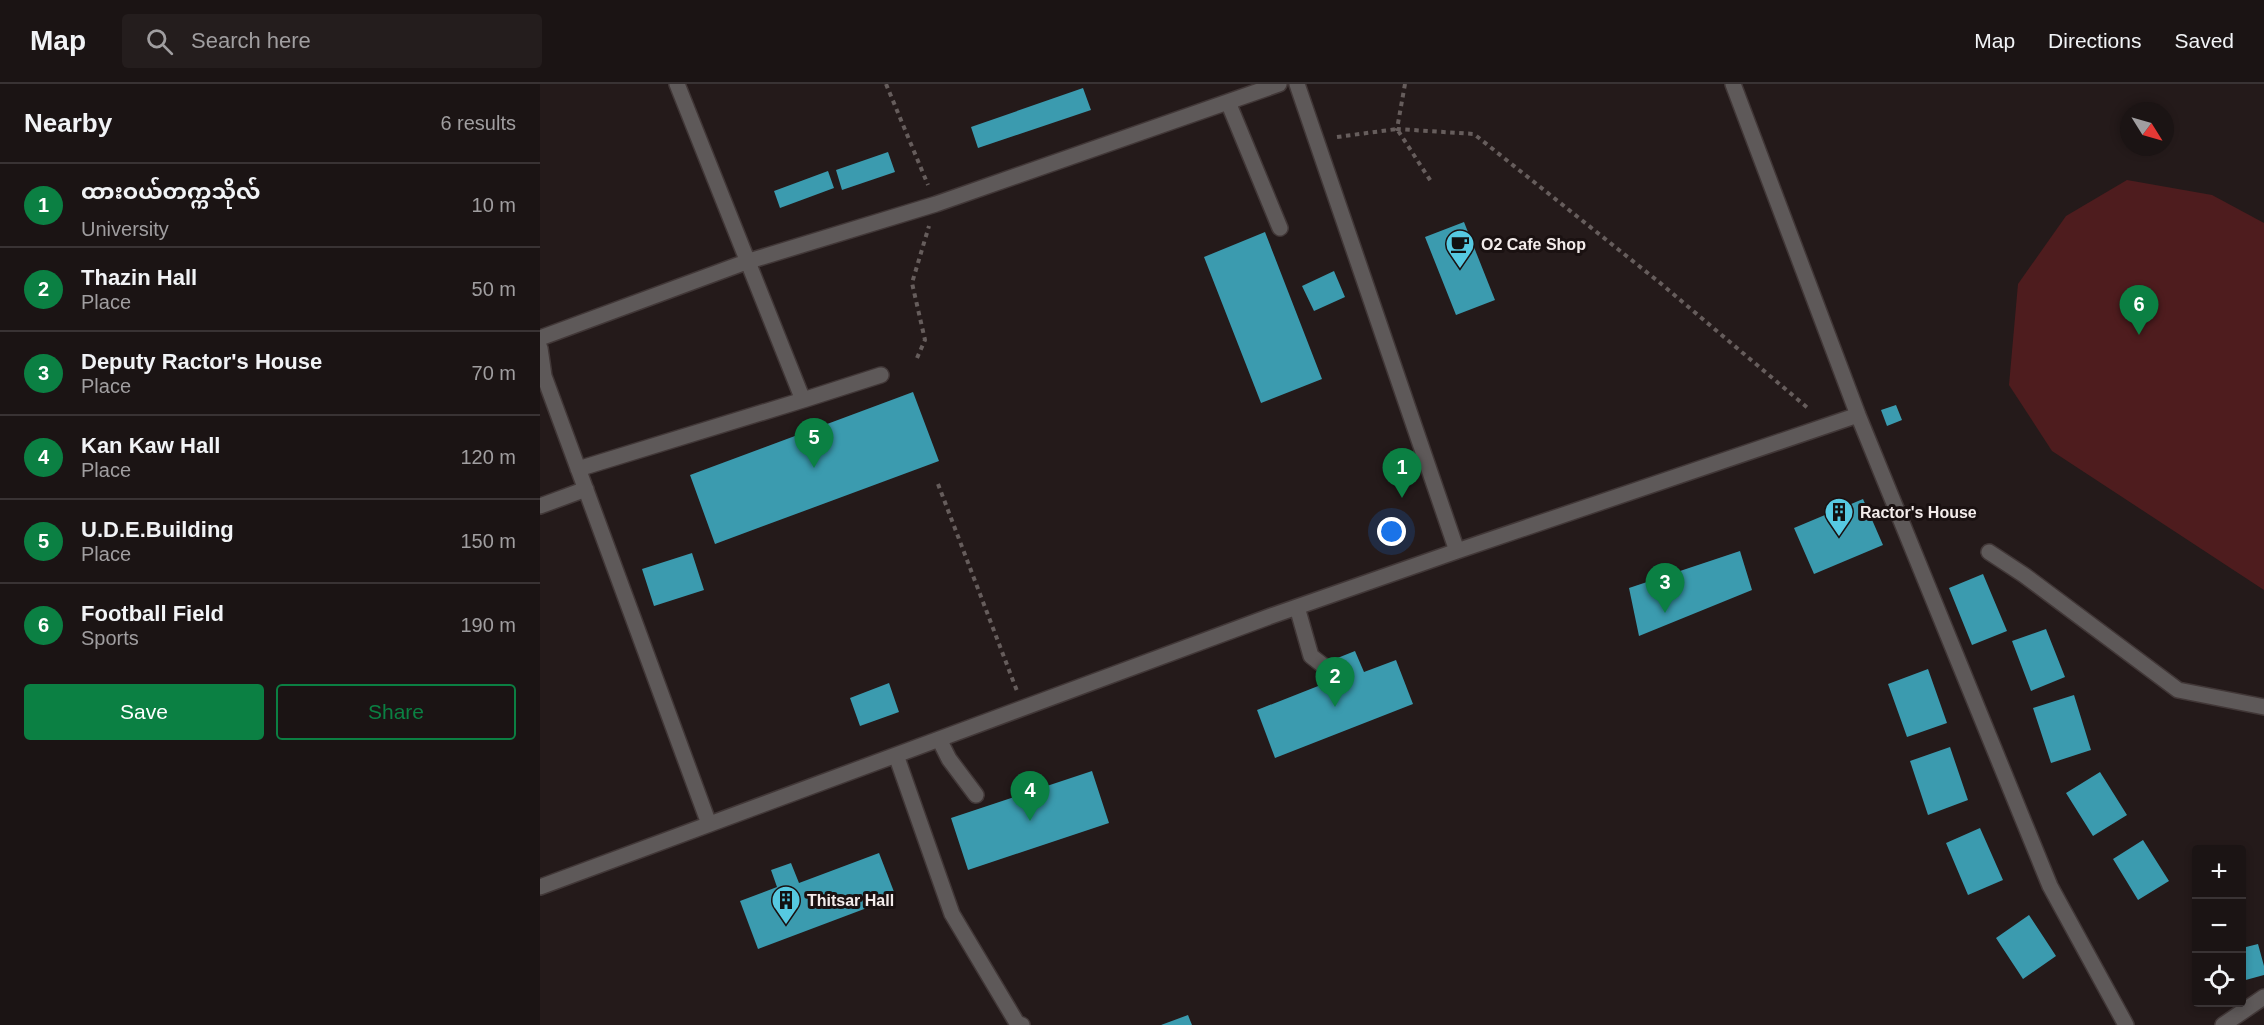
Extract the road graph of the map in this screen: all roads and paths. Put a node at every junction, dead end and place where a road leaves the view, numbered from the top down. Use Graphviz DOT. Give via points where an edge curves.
graph roads {
  1 [pos="677,84"];
  2 [pos="886,84"];
  3 [pos="1280,84"];
  4 [pos="1297,84"];
  5 [pos="1405,84"];
  6 [pos="1733,84"];
  7 [pos="1228,102"];
  8 [pos="1397,129"];
  9 [pos="1335,137"];
  10 [pos="1432,183"];
  11 [pos="936,204"];
  12 [pos="1280,228"];
  13 [pos="746,262"];
  14 [pos="540,338"];
  15 [pos="540,348"];
  16 [pos="916,358"];
  17 [pos="881,375"];
  18 [pos="803,400"];
  19 [pos="1858,416"];
  20 [pos="1829,426"];
  21 [pos="578,469"];
  22 [pos="938,484"];
  23 [pos="586,489"];
  24 [pos="540,506"];
  25 [pos="1457,551"];
  26 [pos="1989,552"];
  27 [pos="1297,607"];
  28 [pos="1329,670"];
  29 [pos="1023,708"];
  30 [pos="2263,710"];
  31 [pos="939,739"];
  32 [pos="896,755"];
  33 [pos="976,795"];
  34 [pos="709,824"];
  35 [pos="540,887"];
  36 [pos="2264,997"];
  37 [pos="1018,1024"];
  38 [pos="2126,1025"];
  39 [pos="2223,1025"];
  1 -- 13 [label="street"];
  2 -- 11 [label="path"];
  3 -- 7 [label="street"];
  4 -- 25 [label="street"];
  5 -- 8 [label="path"];
  6 -- 19 [label="street"];
  7 -- 11 [label="street"];
  7 -- 12 [label="street"];
  8 -- 9 [label="path"];
  8 -- 10 [label="path"];
  8 -- 20 [label="path" via="1474,134 1659,282"];
  11 -- 13 [label="street"];
  11 -- 16 [label="path" via="912,283 925,340"];
  13 -- 14 [label="street"];
  13 -- 18 [label="street"];
  15 -- 21 [label="street" via="544,376"];
  17 -- 18 [label="street"];
  18 -- 21 [label="street"];
  19 -- 20 [label="street"];
  19 -- 38 [label="street" via="2050,886"];
  20 -- 25 [label="street"];
  21 -- 23 [label="street"];
  22 -- 29 [label="path"];
  23 -- 24 [label="street"];
  23 -- 34 [label="street"];
  25 -- 27 [label="street"];
  26 -- 30 [label="street" via="2178,690"];
  27 -- 28 [label="street" via="1311,656"];
  27 -- 29 [label="street"];
  29 -- 31 [label="street"];
  31 -- 32 [label="street"];
  31 -- 33 [label="street"];
  32 -- 34 [label="street"];
  32 -- 37 [label="street" via="952,914"];
  34 -- 35 [label="street"];
  36 -- 39 [label="street"];
}
